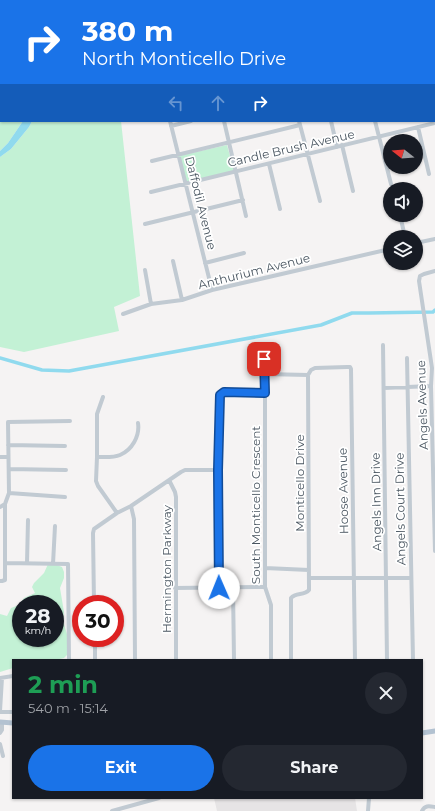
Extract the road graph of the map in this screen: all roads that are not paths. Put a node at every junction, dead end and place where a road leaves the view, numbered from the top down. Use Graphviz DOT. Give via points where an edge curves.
graph roads {
  1 [pos="180,122"];
  2 [pos="224,122"];
  3 [pos="330,122"];
  4 [pos="375,122"];
  5 [pos="422,122"];
  6 [pos="170,123"];
  7 [pos="300,123"];
  8 [pos="435,123"];
  9 [pos="421,127"];
  10 [pos="380,137"];
  11 [pos="229,142"];
  12 [pos="342,146"];
  13 [pos="337,147"];
  14 [pos="178,154"];
  15 [pos="308,154"];
  16 [pos="152,161"];
  17 [pos="269,164"];
  18 [pos="236,171"];
  19 [pos="429,174"];
  20 [pos="391,182"];
  21 [pos="186,183"];
  22 [pos="353,191"];
  23 [pos="151,192"];
  24 [pos="243,200"];
  25 [pos="320,201"];
  26 [pos="280,209"];
  27 [pos="192,212"];
  28 [pos="246,216"];
  29 [pos="145,224"];
  30 [pos="435,239"];
  31 [pos="423,242"];
  32 [pos="383,251"];
  33 [pos="244,253"];
  34 [pos="173,261"];
  35 [pos="205,263"];
  36 [pos="145,270"];
  37 [pos="435,271"];
  38 [pos="212,290"];
  39 [pos="182,300"];
  40 [pos="151,304"];
  41 [pos="123,314"];
  42 [pos="383,345"];
  43 [pos="407,358"];
  44 [pos="264,359"];
  45 [pos="264,374"];
  46 [pos="308,375"];
  47 [pos="432,386"];
  48 [pos="407,387"];
  49 [pos="384,388"];
  50 [pos="265,393"];
  51 [pos="103,397"];
  52 [pos="70,421"];
  53 [pos="138,423"];
  54 [pos="8,445"];
  55 [pos="65,446"];
  56 [pos="0,457"];
  57 [pos="8,457"];
  58 [pos="97,457"];
  59 [pos="9,469"];
  60 [pos="66,470"];
  61 [pos="218,470"];
  62 [pos="169,480"];
  63 [pos="9,493"];
  64 [pos="65,497"];
  65 [pos="5,504"];
  66 [pos="131,506"];
  67 [pos="0,507"];
  68 [pos="117,513"];
  69 [pos="28,520"];
  70 [pos="54,526"];
  71 [pos="435,551"];
  72 [pos="5,563"];
  73 [pos="27,563"];
  74 [pos="53,564"];
  75 [pos="265,568"];
  76 [pos="309,570"];
  77 [pos="310,578"];
  78 [pos="354,578"];
  79 [pos="386,578"];
  80 [pos="411,578"];
  81 [pos="2,580"];
  82 [pos="265,587"];
  83 [pos="175,588"];
  84 [pos="219,588"];
  85 [pos="233,588"];
  86 [pos="94,595"];
  87 [pos="94,647"];
  88 [pos="68,659"];
  89 [pos="95,659"];
  90 [pos="135,659"];
  91 [pos="176,659"];
  92 [pos="234,659"];
  93 [pos="271,659"];
  94 [pos="291,659"];
  95 [pos="355,659"];
  96 [pos="387,659"];
  97 [pos="413,659"];
  98 [pos="12,676"];
  99 [pos="1,678"];
  100 [pos="0,711"];
  101 [pos="12,712"];
  102 [pos="1,722"];
  103 [pos="12,723"];
  104 [pos="435,731"];
  105 [pos="0,732"];
  106 [pos="423,733"];
  107 [pos="0,744"];
  108 [pos="3,756"];
  109 [pos="154,799"];
  110 [pos="369,799"];
  111 [pos="435,807"];
  112 [pos="112,811"];
  113 [pos="368,811"];
  114 [pos="422,811"];
  1 -- 6 [label="street"];
  2 -- 11 [label="street"];
  3 -- 13 [label="street"];
  4 -- 10 [label="street"];
  5 -- 9 [label="street"];
  6 -- 14 [label="street, Daffodil Avenue"];
  7 -- 11 [label="street"];
  7 -- 15 [label="street"];
  8 -- 9 [label="street, Candle Brush Avenue"];
  9 -- 10 [label="street, Candle Brush Avenue"];
  9 -- 19 [label="street"];
  10 -- 12 [label="street, Candle Brush Avenue"];
  10 -- 20 [label="street"];
  11 -- 14 [label="street"];
  11 -- 18 [label="street"];
  12 -- 13 [label="street, Candle Brush Avenue"];
  12 -- 22 [label="street"];
  13 -- 15 [label="street, Candle Brush Avenue"];
  14 -- 16 [label="street"];
  14 -- 21 [label="street, Daffodil Avenue"];
  15 -- 17 [label="street, Candle Brush Avenue"];
  15 -- 25 [label="street"];
  17 -- 18 [label="street, Candle Brush Avenue"];
  17 -- 26 [label="street"];
  18 -- 21 [label="street, Candle Brush Avenue"];
  18 -- 24 [label="street"];
  21 -- 23 [label="street, Candle Brush Avenue"];
  21 -- 27 [label="street, Daffodil Avenue"];
  24 -- 27 [label="street"];
  24 -- 28 [label="street"];
  27 -- 29 [label="street"];
  27 -- 35 [label="street, Daffodil Avenue"];
  30 -- 31 [label="street"];
  32 -- 38 [label="street, Anthurium Avenue"];
  33 -- 35 [label="street"];
  34 -- 39 [label="street"];
  35 -- 38 [label="street, Daffodil Avenue"];
  36 -- 40 [label="street"];
  37 -- 47 [label="street, Angels Avenue" via="420,276 419,281 432,368"];
  38 -- 39 [label="street, Anthurium Avenue"];
  39 -- 40 [label="street, Anthurium Avenue"];
  40 -- 41 [label="street, Anthurium Avenue"];
  42 -- 49 [label="street, Angels Inn Drive"];
  43 -- 48 [label="street, Angels Court Drive"];
  44 -- 45 [label="street, South Monticello Crescent"];
  45 -- 46 [label="street"];
  45 -- 50 [label="street, South Monticello Crescent"];
  46 -- 76 [label="street, Monticello Drive"];
  46 -- 78 [label="street, Hoose Avenue" via="316,368 351,369"];
  47 -- 48 [label="street"];
  47 -- 71 [label="street, Angels Avenue"];
  48 -- 49 [label="street"];
  48 -- 80 [label="street, Angels Court Drive"];
  49 -- 79 [label="street, Angels Inn Drive"];
  50 -- 61 [label="street" via="224,392 220,395"];
  50 -- 75 [label="street, South Monticello Crescent"];
  51 -- 58 [label="street" via="97,414"];
  52 -- 54 [label="street" via="8,422"];
  53 -- 58 [label="street" via="139,429 133,445 120,455"];
  54 -- 55 [label="street"];
  54 -- 57 [label="street"];
  56 -- 57 [label="street"];
  57 -- 59 [label="street"];
  58 -- 68 [label="street" via="96,481"];
  59 -- 60 [label="street"];
  59 -- 63 [label="street"];
  61 -- 62 [label="street" via="185,470"];
  61 -- 84 [label="street"];
  62 -- 66 [label="street"];
  62 -- 83 [label="street, Hermington Parkway" via="176,497"];
  63 -- 64 [label="street"];
  63 -- 65 [label="street"];
  65 -- 67 [label="street"];
  65 -- 72 [label="street"];
  66 -- 68 [label="street"];
  66 -- 90 [label="street" via="134,519"];
  68 -- 86 [label="street" via="94,529"];
  69 -- 73 [label="street"];
  70 -- 74 [label="street"];
  72 -- 73 [label="street"];
  72 -- 81 [label="street"];
  73 -- 74 [label="street"];
  74 -- 88 [label="street" via="68,564"];
  75 -- 76 [label="street"];
  75 -- 82 [label="street, South Monticello Crescent"];
  76 -- 77 [label="street, Monticello Drive"];
  77 -- 78 [label="street"];
  77 -- 94 [label="street, Monticello Drive" via="310,590 291,598"];
  78 -- 79 [label="street"];
  78 -- 95 [label="street, Hoose Avenue"];
  79 -- 80 [label="street"];
  79 -- 96 [label="street, Angels Inn Drive"];
  80 -- 97 [label="street, Angels Court Drive"];
  82 -- 85 [label="street"];
  82 -- 93 [label="street, South Monticello Crescent" via="271,605"];
  83 -- 84 [label="street"];
  83 -- 91 [label="street, Hermington Parkway"];
  84 -- 85 [label="street"];
  85 -- 92 [label="street"];
  87 -- 89 [label="street"];
  98 -- 99 [label="street"];
  99 -- 100 [label="street"];
  100 -- 101 [label="street"];
  102 -- 103 [label="main road"];
  102 -- 105 [label="street"];
  104 -- 106 [label="main road"];
  107 -- 108 [label="street"];
  109 -- 112 [label="street"];
  110 -- 113 [label="street"];
  111 -- 114 [label="street" via="428,806"];
}
